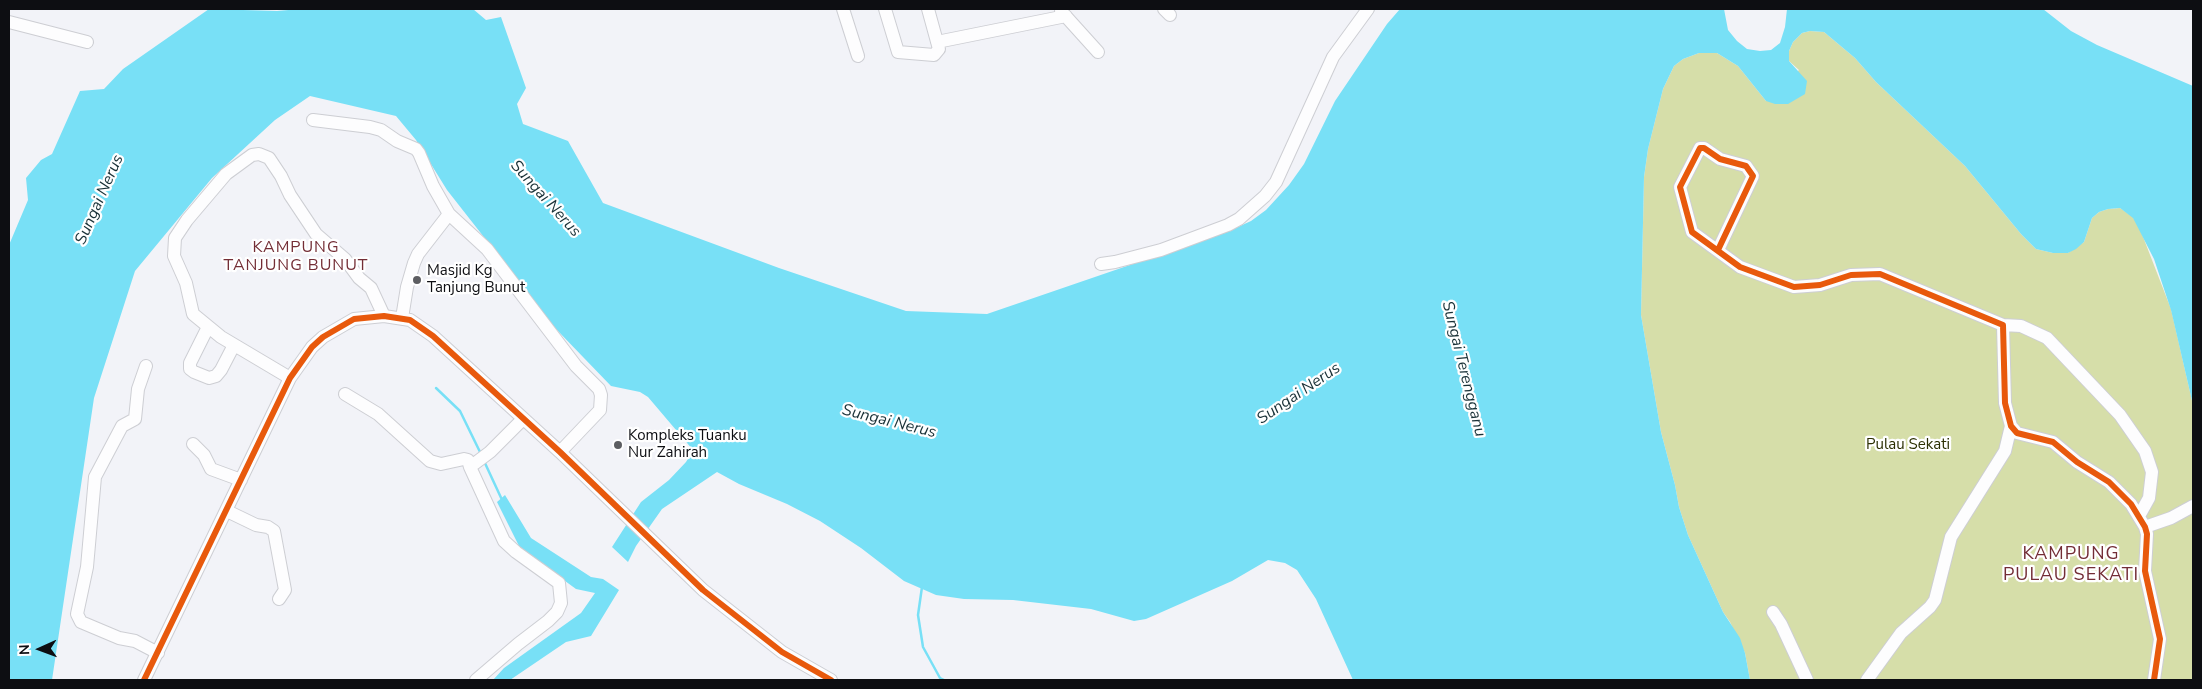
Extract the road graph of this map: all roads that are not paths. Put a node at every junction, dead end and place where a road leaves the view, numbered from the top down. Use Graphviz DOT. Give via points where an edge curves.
graph roads {
  1 [pos="843,9"];
  2 [pos="884,9"];
  3 [pos="928,9"];
  4 [pos="1368,9"];
  5 [pos="1063,12"];
  6 [pos="9,22"];
  7 [pos="87,42"];
  8 [pos="937,42"];
  9 [pos="1098,52"];
  10 [pos="858,56"];
  11 [pos="313,120"];
  12 [pos="449,214"];
  13 [pos="1718,250"];
  14 [pos="1101,264"];
  15 [pos="384,316"];
  16 [pos="402,318"];
  17 [pos="2003,324"];
  18 [pos="208,326"];
  19 [pos="234,345"];
  20 [pos="146,366"];
  21 [pos="290,378"];
  22 [pos="345,394"];
  23 [pos="522,419"];
  24 [pos="2011,426"];
  25 [pos="193,444"];
  26 [pos="560,452"];
  27 [pos="473,464"];
  28 [pos="241,480"];
  29 [pos="2193,506"];
  30 [pos="227,511"];
  31 [pos="2142,522"];
  32 [pos="280,599"];
  33 [pos="1773,612"];
  34 [pos="158,652"];
  35 [pos="144,680"];
  36 [pos="476,680"];
  37 [pos="831,680"];
  38 [pos="1807,680"];
  39 [pos="1868,680"];
  40 [pos="2154,680"];
  1 -- 10 [label="street"];
  2 -- 8 [label="street" via="898,52 934,55 938,49"];
  3 -- 8 [label="street"];
  4 -- 14 [label="street" via="1333,57 1276,182 1265,196 1240,219 1228,225 1161,250"];
  5 -- 8 [label="street"];
  5 -- 9 [label="street"];
  6 -- 7 [label="street"];
  11 -- 12 [label="street" via="370,126 416,149"];
  12 -- 16 [label="street" via="414,263"];
  12 -- 26 [label="street" via="487,249 602,395 600,410"];
  13 -- 17 [label="street" via="1753,176 1746,166 1720,159 1700,148 1680,187 1692,232 1740,267 1794,287 1820,285 1851,275 1880,274"];
  15 -- 16 [label="street"];
  15 -- 18 [label="street" via="371,288 316,234 269,158 259,154 252,155 226,174 174,238 174,256 186,283 191,309"];
  15 -- 21 [label="street" via="354,319 324,336"];
  16 -- 23 [label="street" via="433,336"];
  17 -- 24 [label="street" via="2005,403"];
  17 -- 31 [label="street" via="2021,326 2047,338 2120,414 2145,451 2152,472"];
  18 -- 19 [label="street"];
  18 -- 19 [label="street" via="190,362 190,369 194,372 210,378 216,376"];
  19 -- 21 [label="street"];
  20 -- 34 [label="street" via="138,384 135,419 122,426 95,477 87,567 77,614 80,622"];
  21 -- 28 [label="street"];
  22 -- 27 [label="street" via="378,414 430,461 441,464 464,459"];
  23 -- 26 [label="street"];
  23 -- 27 [label="street" via="490,452"];
  24 -- 31 [label="street" via="2017,433 2053,442 2109,482 2131,504"];
  24 -- 39 [label="street" via="2005,451 1952,537 1935,600 1901,633"];
  25 -- 28 [label="street" via="211,469"];
  26 -- 37 [label="street" via="730,613 782,652"];
  27 -- 36 [label="street" via="504,541 553,577 559,583 561,596 557,612"];
  28 -- 30 [label="street"];
  29 -- 31 [label="street" via="2171,518"];
  30 -- 32 [label="street" via="274,531 285,590"];
  30 -- 34 [label="street"];
  31 -- 40 [label="street" via="2147,534 2145,571 2160,639"];
  33 -- 38 [label="street"];
  34 -- 35 [label="street"];
}
